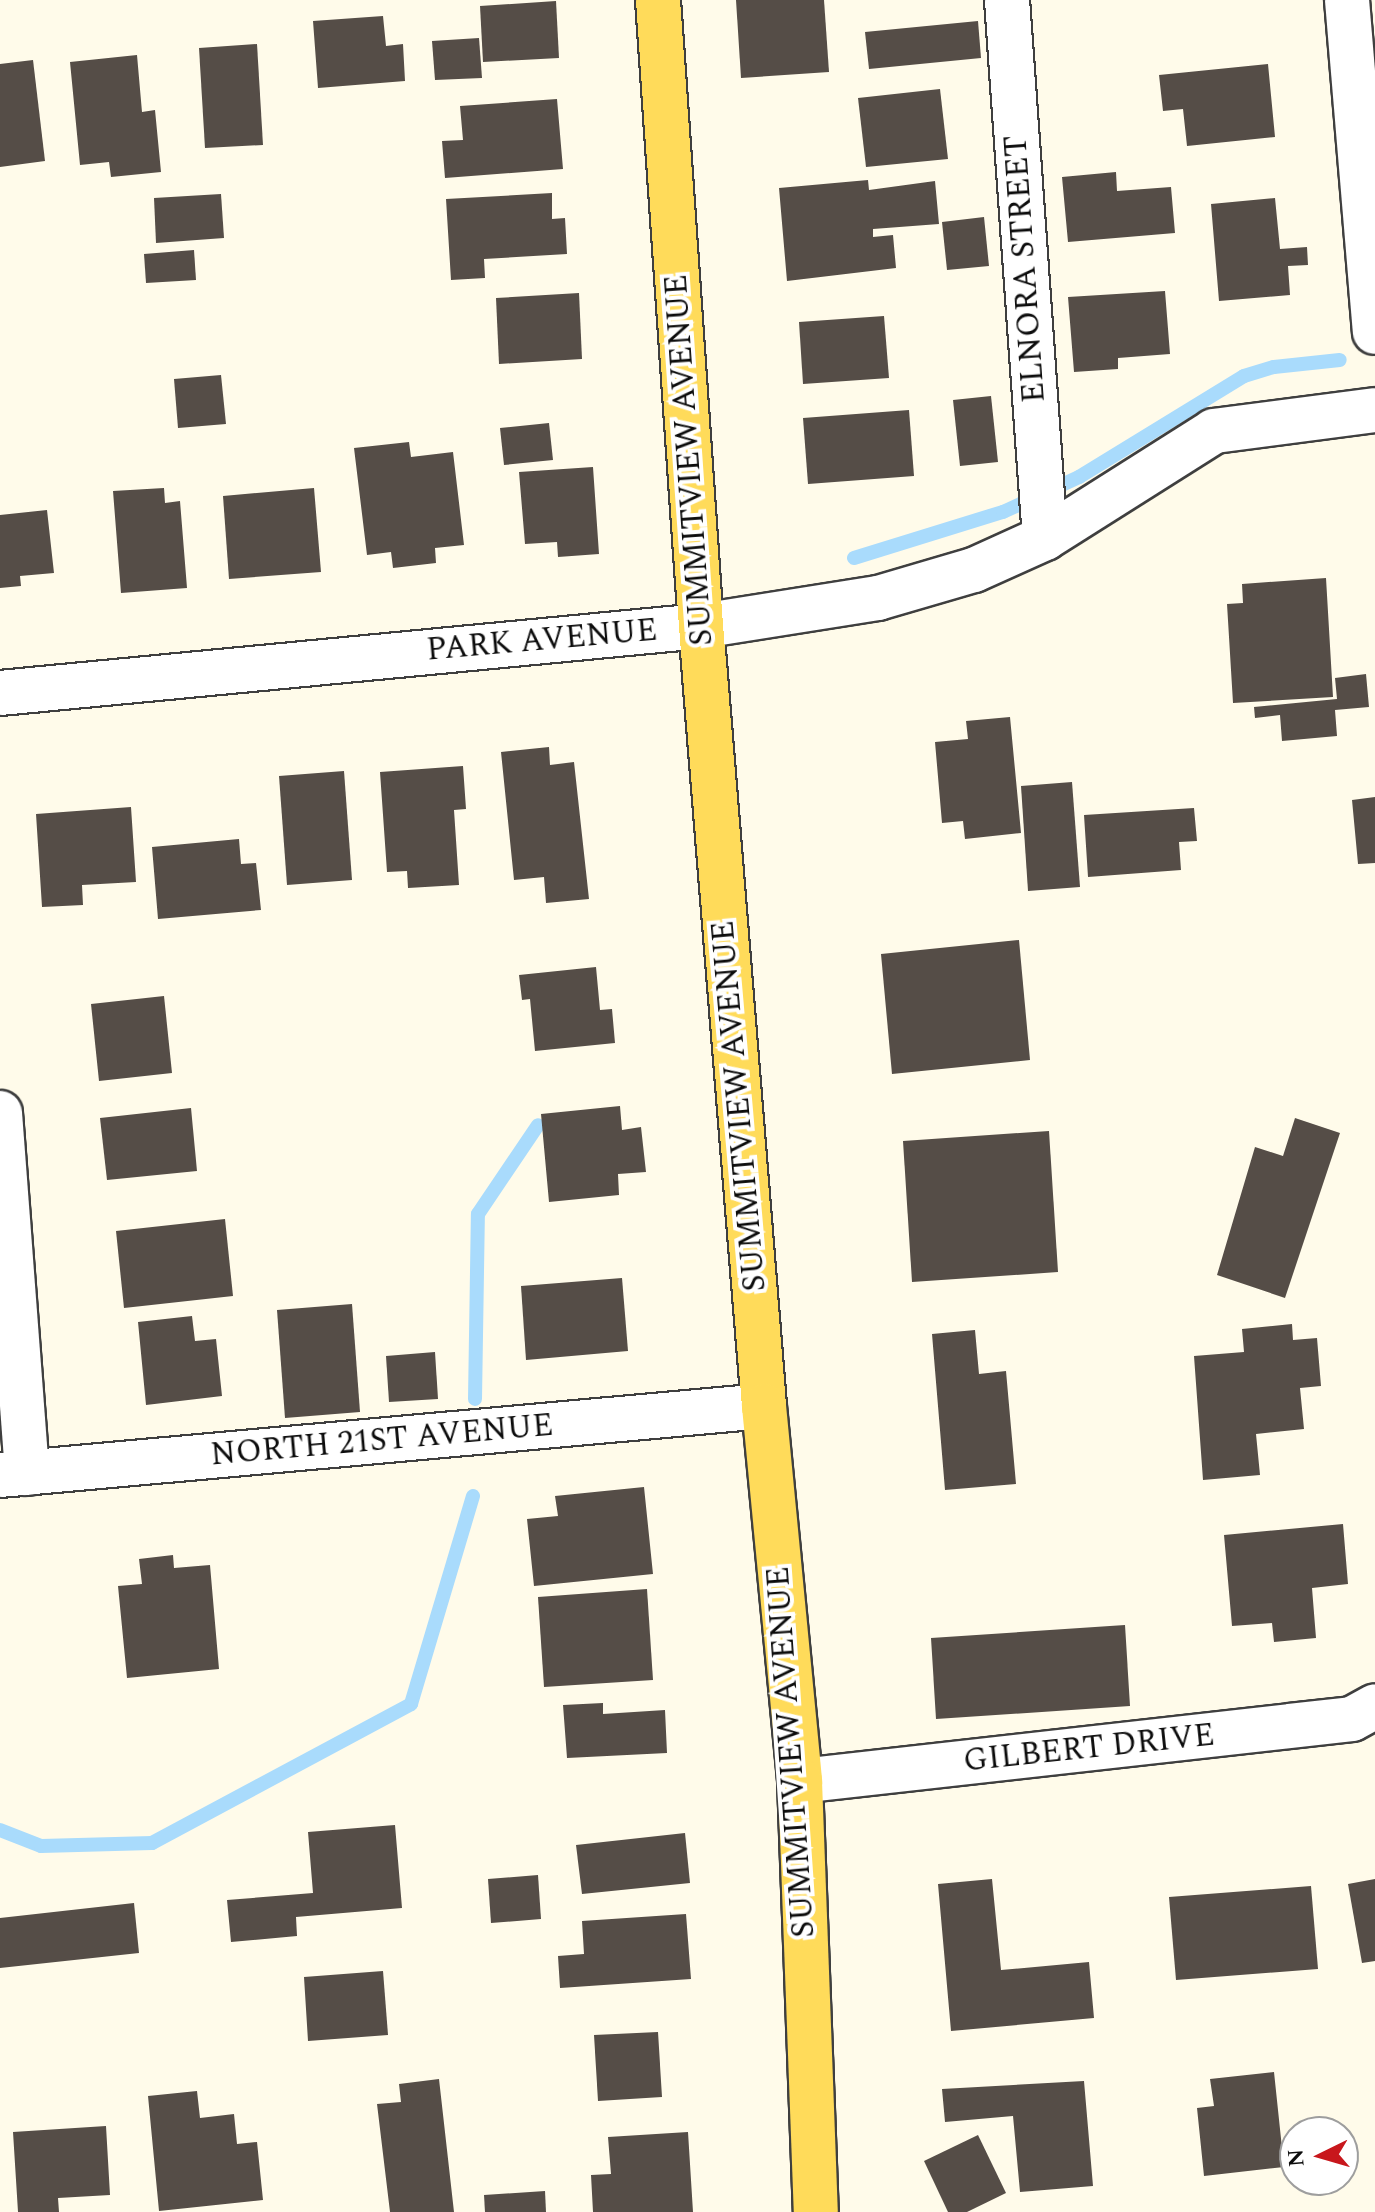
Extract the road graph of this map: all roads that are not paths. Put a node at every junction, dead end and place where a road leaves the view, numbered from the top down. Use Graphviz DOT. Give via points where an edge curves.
graph roads {
  1 [pos="658,0"];
  2 [pos="1007,0"];
  3 [pos="1347,0"];
  4 [pos="1375,332"];
  5 [pos="1375,410"];
  6 [pos="1043,509"];
  7 [pos="701,626"];
  8 [pos="0,693"];
  9 [pos="0,1113"];
  10 [pos="764,1406"];
  11 [pos="14,1474"];
  12 [pos="1375,1706"];
  13 [pos="800,1781"];
  14 [pos="816,2212"];
  1 -- 7 [label="main road, SUMMITVIEW AVENUE"];
  2 -- 6 [label="street, ELNORA STREET"];
  3 -- 4 [label="street"];
  5 -- 6 [label="street, PARK AVENUE" via="1214,431"];
  6 -- 7 [label="street, PARK AVENUE" via="974,570 878,598"];
  7 -- 8 [label="street, PARK AVENUE"];
  7 -- 10 [label="main road, SUMMITVIEW AVENUE"];
  9 -- 11 [label="street"];
  10 -- 11 [label="street, NORTH 21ST AVENUE"];
  10 -- 13 [label="main road, SUMMITVIEW AVENUE"];
  12 -- 13 [label="street, GILBERT DRIVE" via="1352,1719"];
  13 -- 14 [label="main road, SUMMITVIEW AVENUE"];
}
